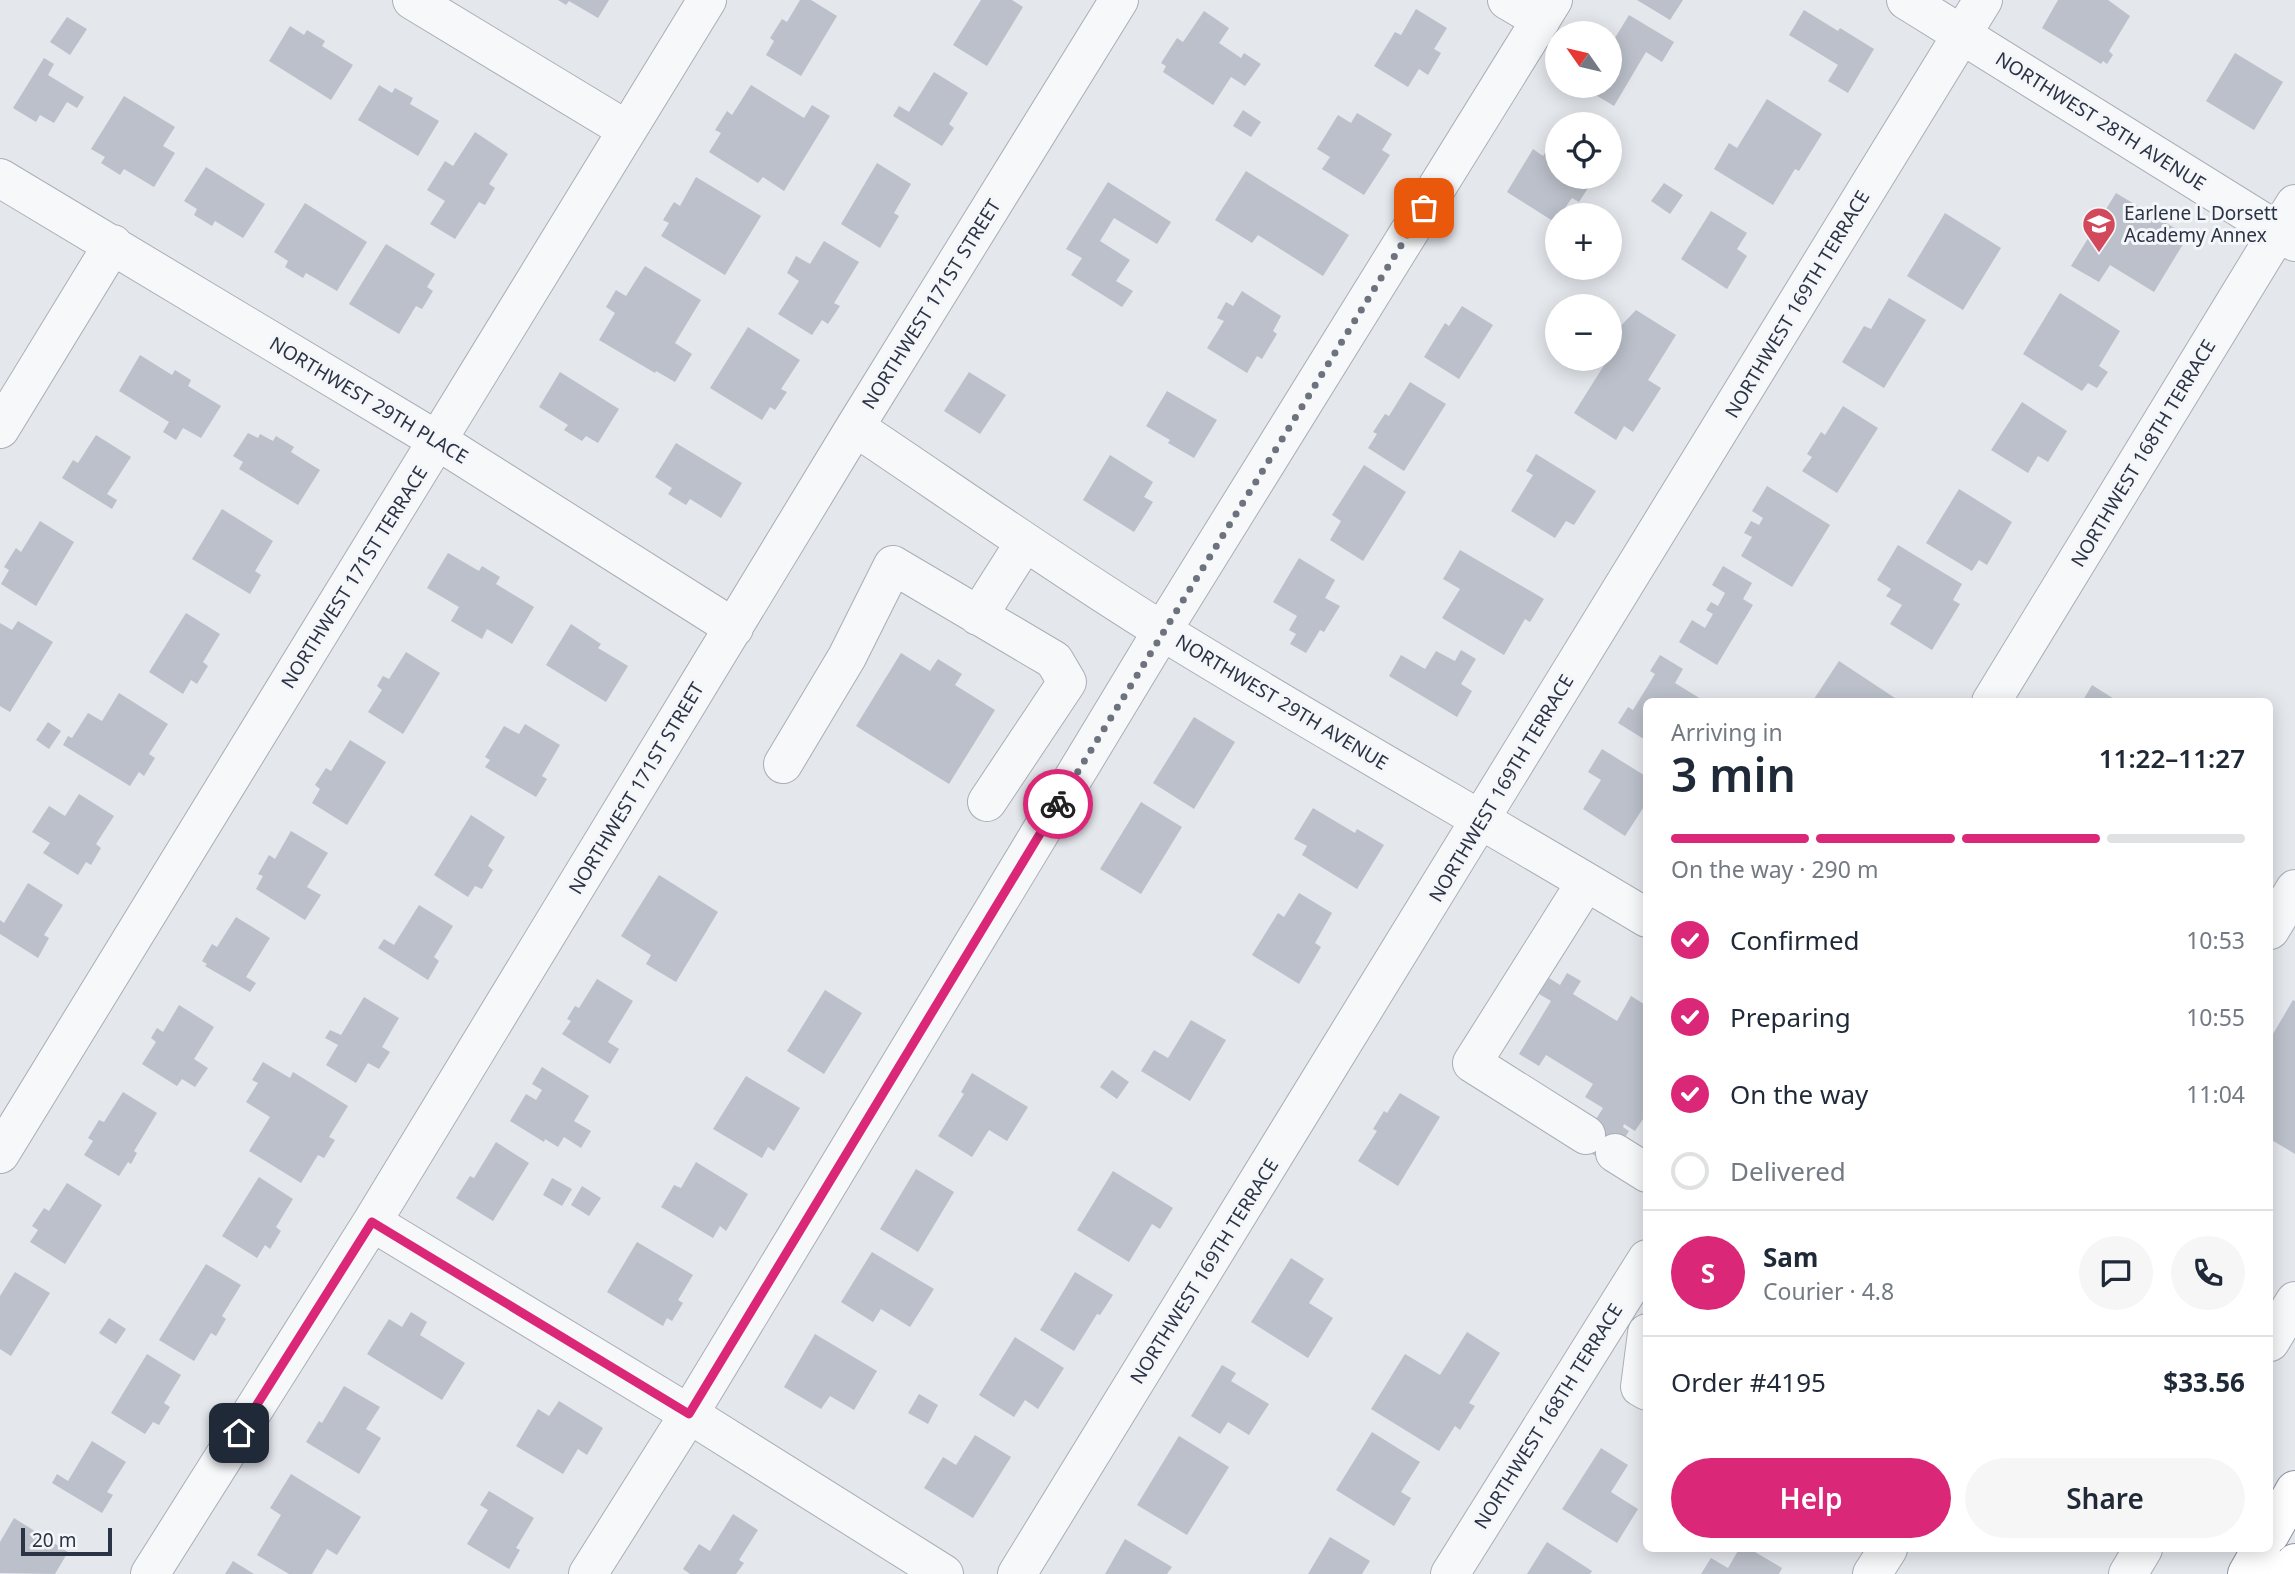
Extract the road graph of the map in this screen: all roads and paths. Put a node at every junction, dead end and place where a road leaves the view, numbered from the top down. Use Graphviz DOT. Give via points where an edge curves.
graph roads {
  1 [pos="412,0"];
  2 [pos="708,0"];
  3 [pos="1119,0"];
  4 [pos="1507,0"];
  5 [pos="1906,0"];
  6 [pos="1983,0"];
  7 [pos="1547,10"];
  8 [pos="1962,34"];
  9 [pos="627,130"];
  10 [pos="0,178"];
  11 [pos="2289,226"];
  12 [pos="113,244"];
  13 [pos="855,426"];
  14 [pos="0,429"];
  15 [pos="438,441"];
  16 [pos="1025,542"];
  17 [pos="978,615"];
  18 [pos="734,628"];
  19 [pos="1162,631"];
  20 [pos="1994,698"];
  21 [pos="783,764"];
  22 [pos="987,802"];
  23 [pos="1480,822"];
  24 [pos="1586,882"];
  25 [pos="2295,889"];
  26 [pos="1643,916"];
  27 [pos="2273,925"];
  28 [pos="0,1154"];
  29 [pos="1643,1171"];
  30 [pos="372,1222"];
  31 [pos="1643,1265"];
  32 [pos="1612,1314"];
  33 [pos="1643,1331"];
  34 [pos="1643,1360"];
  35 [pos="1643,1389"];
  36 [pos="689,1414"];
  37 [pos="2295,1490"];
  38 [pos="2273,1529"];
  39 [pos="1886,1552"];
  40 [pos="2141,1552"];
  41 [pos="2259,1552"];
  42 [pos="2295,1563"];
  43 [pos="150,1574"];
  44 [pos="588,1574"];
  45 [pos="944,1574"];
  46 [pos="1017,1574"];
  47 [pos="1450,1574"];
  48 [pos="1872,1574"];
  49 [pos="2128,1574"];
  50 [pos="2247,1574"];
  51 [pos="2288,1574"];
  1 -- 9 [label="street"];
  2 -- 9 [label="street, NORTHWEST 171ST TERRACE"];
  3 -- 13 [label="street, NORTHWEST 171ST STREET"];
  4 -- 7 [label="street"];
  5 -- 8 [label="street, NORTHWEST 28TH AVENUE"];
  6 -- 8 [label="street, NORTHWEST 169TH TERRACE"];
  7 -- 19 [label="street"];
  8 -- 11 [label="street, NORTHWEST 28TH AVENUE"];
  8 -- 23 [label="street, NORTHWEST 169TH TERRACE"];
  9 -- 15 [label="street, NORTHWEST 171ST TERRACE"];
  10 -- 12 [label="street, NORTHWEST 29TH PLACE"];
  11 -- 20 [label="street, NORTHWEST 168TH TERRACE"];
  12 -- 14 [label="street"];
  12 -- 15 [label="street, NORTHWEST 29TH PLACE"];
  13 -- 16 [label="street, NORTHWEST 29TH AVENUE"];
  13 -- 18 [label="street, NORTHWEST 171ST STREET"];
  15 -- 18 [label="street, NORTHWEST 29TH PLACE"];
  15 -- 28 [label="street, NORTHWEST 171ST TERRACE"];
  16 -- 17 [label="street"];
  16 -- 19 [label="street, NORTHWEST 29TH AVENUE"];
  17 -- 21 [label="street" via="893,565 847,657"];
  17 -- 22 [label="street" via="1054,660 1067,682"];
  18 -- 30 [label="street, NORTHWEST 171ST STREET"];
  19 -- 23 [label="street, NORTHWEST 29TH AVENUE"];
  19 -- 36 [label="street"];
  23 -- 24 [label="street, NORTHWEST 29TH AVENUE"];
  23 -- 46 [label="street, NORTHWEST 169TH TERRACE"];
  24 -- 26 [label="street, NORTHWEST 29TH AVENUE"];
  24 -- 29 [label="street" via="1472,1063"];
  25 -- 27 [label="street"];
  30 -- 36 [label="street"];
  30 -- 43 [label="street, NORTHWEST 171ST STREET"];
  31 -- 32 [label="street, NORTHWEST 168TH TERRACE"];
  32 -- 33 [label="street"];
  32 -- 47 [label="street, NORTHWEST 168TH TERRACE"];
  34 -- 35 [label="street"];
  36 -- 44 [label="street"];
  36 -- 45 [label="street"];
  37 -- 38 [label="highway"];
  39 -- 48 [label="street"];
  40 -- 49 [label="street"];
  41 -- 50 [label="highway"];
  42 -- 51 [label="highway"];
}
